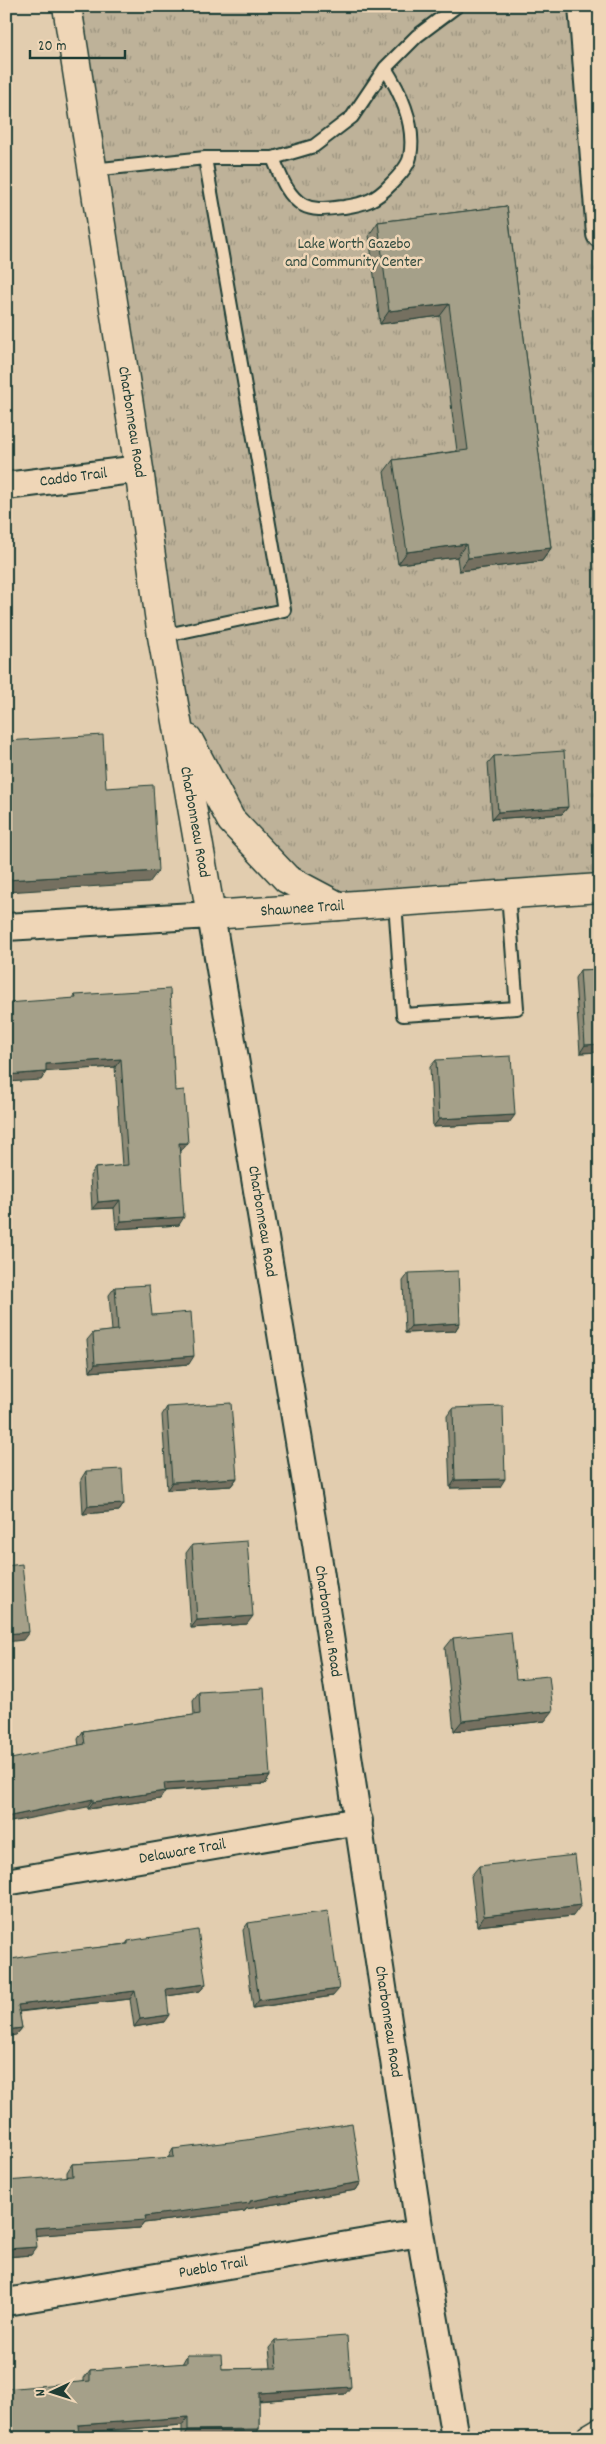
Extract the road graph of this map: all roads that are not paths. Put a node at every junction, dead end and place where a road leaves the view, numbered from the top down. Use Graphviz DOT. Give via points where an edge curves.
graph roads {
  1 [pos="67,6"];
  2 [pos="457,6"];
  3 [pos="582,6"];
  4 [pos="385,68"];
  5 [pos="205,158"];
  6 [pos="273,158"];
  7 [pos="92,170"];
  8 [pos="600,234"];
  9 [pos="139,469"];
  10 [pos="6,486"];
  11 [pos="162,636"];
  12 [pos="176,716"];
  13 [pos="600,888"];
  14 [pos="508,894"];
  15 [pos="395,902"];
  16 [pos="338,906"];
  17 [pos="211,915"];
  18 [pos="6,927"];
  19 [pos="359,1821"];
  20 [pos="6,1882"];
  21 [pos="420,2233"];
  22 [pos="6,2302"];
  23 [pos="600,2432"];
  24 [pos="455,2438"];
  25 [pos="590,2438"];
  1 -- 7 [label="street, Charbonneau Road"];
  2 -- 4 [label="lane" via="417,36"];
  3 -- 8 [label="street"];
  4 -- 6 [label="lane" via="352,117 314,146"];
  4 -- 6 [label="lane" via="399,90 409,122 410,158 399,177 376,200 319,210 303,204 286,188"];
  5 -- 6 [label="lane"];
  5 -- 7 [label="lane"];
  5 -- 11 [label="lane" via="284,610"];
  7 -- 9 [label="street, Charbonneau Road"];
  9 -- 10 [label="street, Caddo Trail"];
  9 -- 11 [label="street, Charbonneau Road"];
  11 -- 12 [label="street, Charbonneau Road"];
  12 -- 16 [label="street" via="231,820 287,879"];
  12 -- 17 [label="street, Charbonneau Road"];
  13 -- 14 [label="street, Shawnee Trail"];
  14 -- 15 [label="street, Shawnee Trail"];
  14 -- 15 [label="lane" via="517,1008 403,1015"];
  15 -- 16 [label="street, Shawnee Trail"];
  16 -- 17 [label="street, Shawnee Trail"];
  17 -- 18 [label="street, Shawnee Trail"];
  17 -- 19 [label="street, Charbonneau Road"];
  19 -- 20 [label="street, Delaware Trail"];
  19 -- 21 [label="street, Charbonneau Road"];
  21 -- 22 [label="street, Pueblo Trail"];
  21 -- 24 [label="street, Charbonneau Road"];
  23 -- 25 [label="street"];
}
